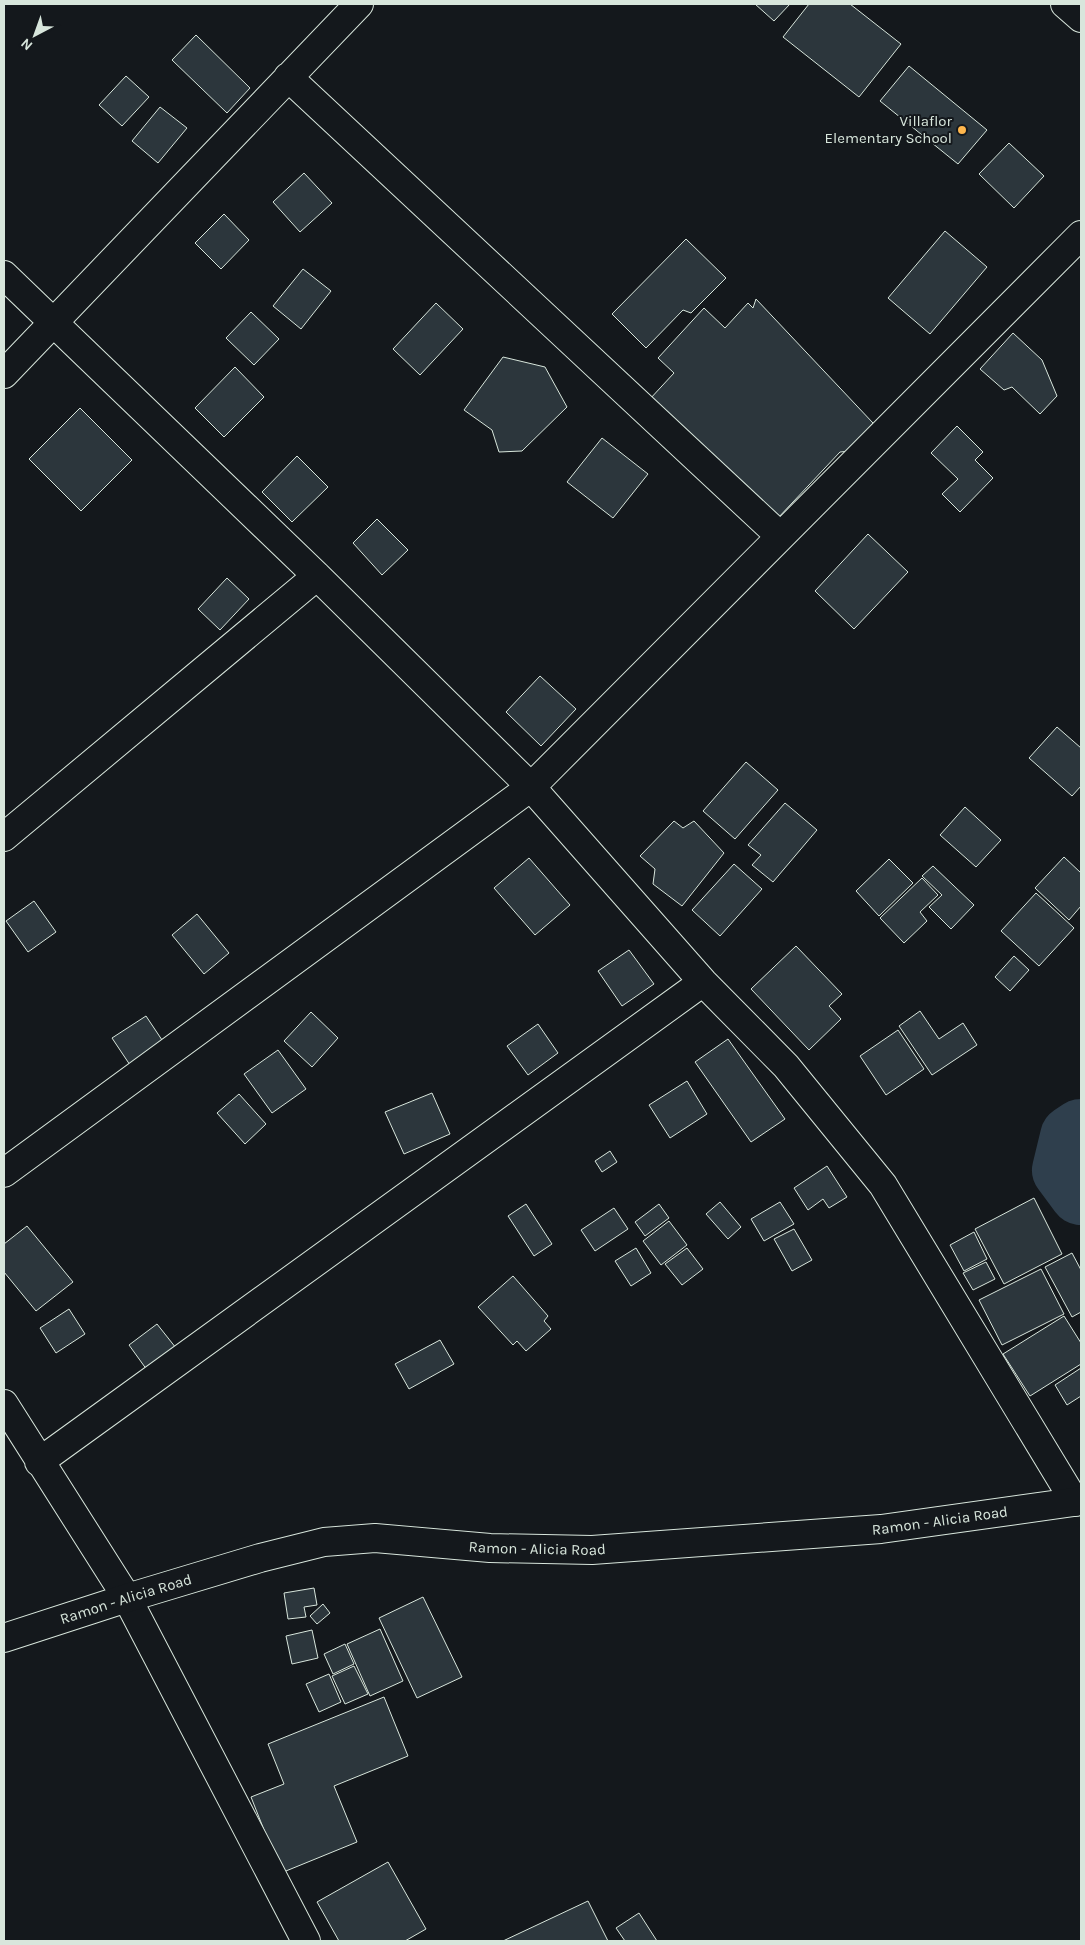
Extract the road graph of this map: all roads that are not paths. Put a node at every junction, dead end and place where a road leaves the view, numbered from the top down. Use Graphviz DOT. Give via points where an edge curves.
graph roads {
  1 [pos="359,4"];
  2 [pos="1065,4"];
  3 [pos="1081,18"];
  4 [pos="288,77"];
  5 [pos="1081,235"];
  6 [pos="4,275"];
  7 [pos="53,322"];
  8 [pos="4,374"];
  9 [pos="780,536"];
  10 [pos="317,576"];
  11 [pos="531,787"];
  12 [pos="4,837"];
  13 [pos="703,982"];
  14 [pos="4,1173"];
  15 [pos="4,1404"];
  16 [pos="39,1462"];
  17 [pos="1078,1502"];
  18 [pos="126,1598"];
  19 [pos="4,1638"];
  20 [pos="306,1941"];
  1 -- 4 [label="street"];
  2 -- 3 [label="street"];
  4 -- 7 [label="street"];
  4 -- 9 [label="street"];
  5 -- 9 [label="street"];
  6 -- 7 [label="street"];
  7 -- 8 [label="street"];
  7 -- 10 [label="street"];
  9 -- 11 [label="street"];
  10 -- 11 [label="street"];
  10 -- 12 [label="street"];
  11 -- 13 [label="street"];
  11 -- 14 [label="street"];
  13 -- 16 [label="street"];
  13 -- 17 [label="street" via="786,1066 883,1185"];
  15 -- 16 [label="street"];
  16 -- 18 [label="street"];
  17 -- 18 [label="street, Ramon - Alicia Road" via="881,1529 592,1550 490,1548 376,1538 324,1542"];
  18 -- 19 [label="street, Ramon - Alicia Road"];
  18 -- 20 [label="street"];
}
